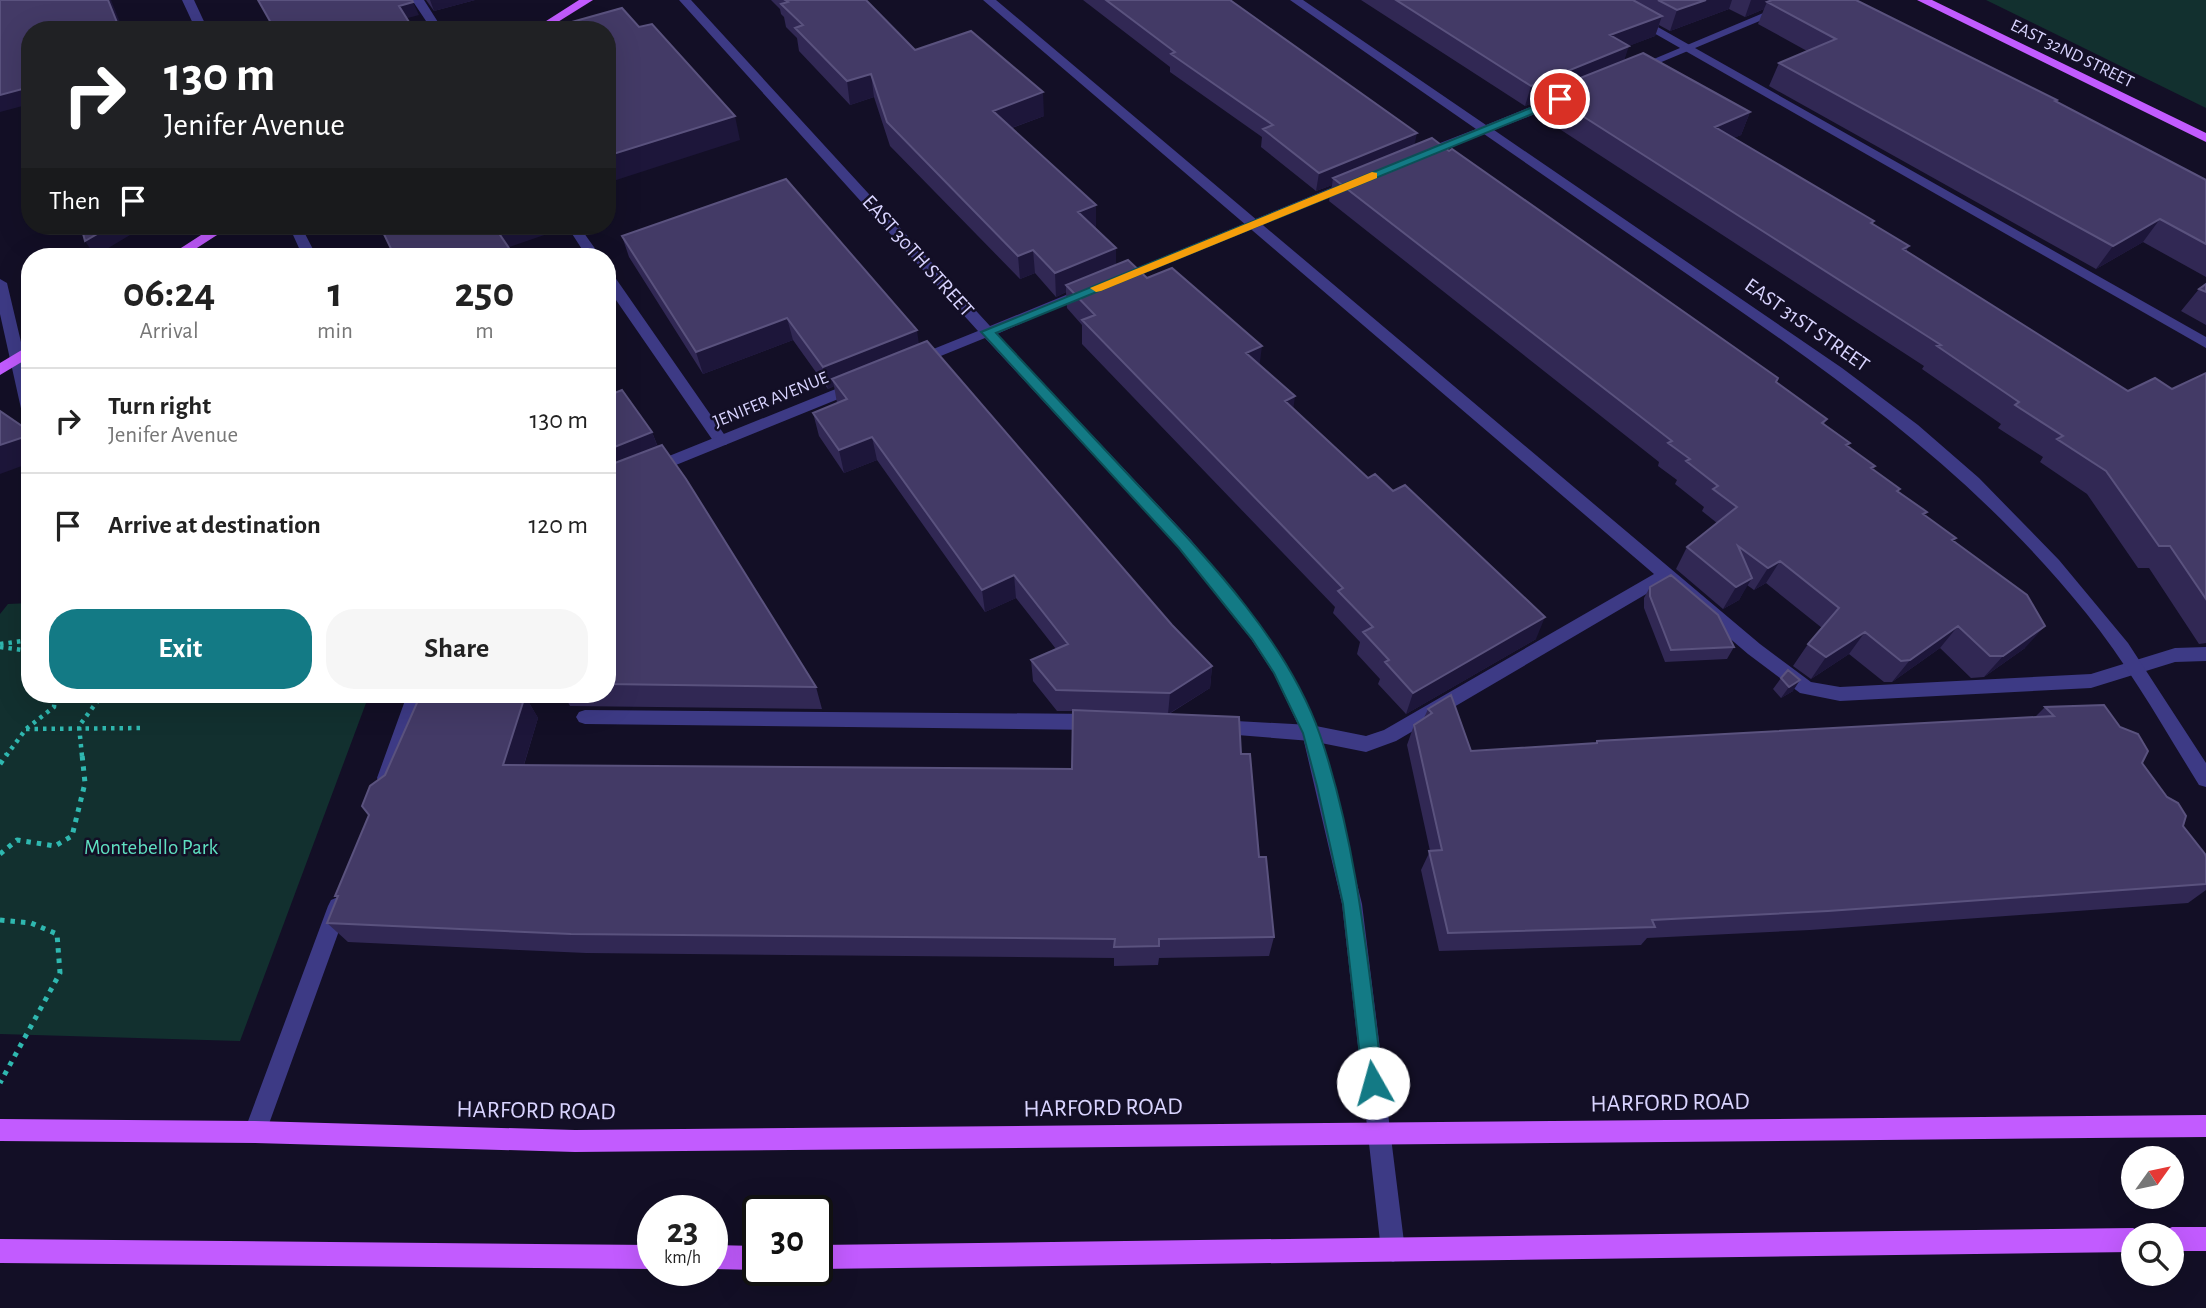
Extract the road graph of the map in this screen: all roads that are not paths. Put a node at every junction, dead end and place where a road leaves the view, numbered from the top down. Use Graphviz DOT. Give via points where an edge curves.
graph roads {
  1 [pos="188,0"];
  2 [pos="418,0"];
  3 [pos="587,0"];
  4 [pos="685,0"];
  5 [pos="989,0"];
  6 [pos="1296,0"];
  7 [pos="1602,0"];
  8 [pos="1804,0"];
  9 [pos="1923,0"];
  10 [pos="198,21"];
  11 [pos="432,21"];
  12 [pos="552,21"];
  13 [pos="1686,48"];
  14 [pos="1623,74"];
  15 [pos="1573,94"];
  16 [pos="1485,129"];
  17 [pos="2206,138"];
  18 [pos="1407,161"];
  19 [pos="1368,177"];
  20 [pos="1252,225"];
  21 [pos="209,235"];
  22 [pos="189,248"];
  23 [pos="0,284"];
  24 [pos="616,289"];
  25 [pos="987,332"];
  26 [pos="2206,344"];
  27 [pos="21,348"];
  28 [pos="21,355"];
  29 [pos="899,368"];
  30 [pos="0,370"];
  31 [pos="873,379"];
  32 [pos="721,441"];
  33 [pos="616,483"];
  34 [pos="1666,575"];
  35 [pos="2206,654"];
  36 [pos="2134,667"];
  37 [pos="413,703"];
  38 [pos="586,717"];
  39 [pos="1116,722"];
  40 [pos="1200,727"];
  41 [pos="1311,733"];
  42 [pos="2206,779"];
  43 [pos="378,798"];
  44 [pos="345,888"];
  45 [pos="2206,1126"];
  46 [pos="0,1130"];
  47 [pos="255,1132"];
  48 [pos="1379,1134"];
  49 [pos="2184,1239"];
  50 [pos="2206,1239"];
  51 [pos="2121,1240"];
  52 [pos="1394,1250"];
  53 [pos="0,1251"];
  54 [pos="637,1257"];
  55 [pos="833,1257"];
  1 -- 10 [label="street"];
  2 -- 11 [label="street"];
  3 -- 12 [label="main road"];
  4 -- 25 [label="street, EAST 30TH STREET"];
  5 -- 20 [label="street"];
  6 -- 16 [label="street, EAST 31ST STREET"];
  7 -- 13 [label="street"];
  8 -- 13 [label="street"];
  9 -- 17 [label="main road, EAST 32ND STREET"];
  13 -- 14 [label="street"];
  13 -- 26 [label="street"];
  15 -- 16 [label="street"];
  16 -- 18 [label="street"];
  16 -- 36 [label="street, EAST 31ST STREET" via="1846,378 1932,444 2043,552"];
  19 -- 20 [label="street"];
  20 -- 25 [label="street"];
  20 -- 34 [label="street"];
  21 -- 22 [label="main road"];
  23 -- 27 [label="street"];
  24 -- 32 [label="street"];
  25 -- 29 [label="street"];
  25 -- 41 [label="street, EAST 30TH STREET" via="1185,544 1281,670"];
  28 -- 30 [label="main road"];
  31 -- 32 [label="street, JENIFER AVENUE"];
  32 -- 33 [label="street, JENIFER AVENUE"];
  34 -- 36 [label="street" via="1806,688 1840,694 2091,681"];
  34 -- 41 [label="street" via="1390,736 1366,744"];
  35 -- 36 [label="street" via="2175,655"];
  36 -- 42 [label="street, EAST 31ST STREET"];
  37 -- 43 [label="street"];
  38 -- 39 [label="street"];
  40 -- 41 [label="street"];
  41 -- 48 [label="street, EAST 30TH STREET" via="1352,904"];
  44 -- 47 [label="street"];
  45 -- 48 [label="main road, HARFORD ROAD"];
  46 -- 47 [label="main road, HARFORD ROAD"];
  47 -- 48 [label="main road, HARFORD ROAD" via="575,1141"];
  48 -- 52 [label="street, EAST 30TH STREET"];
  49 -- 50 [label="main road"];
  51 -- 52 [label="main road"];
  52 -- 55 [label="main road"];
  53 -- 54 [label="main road"];
}
